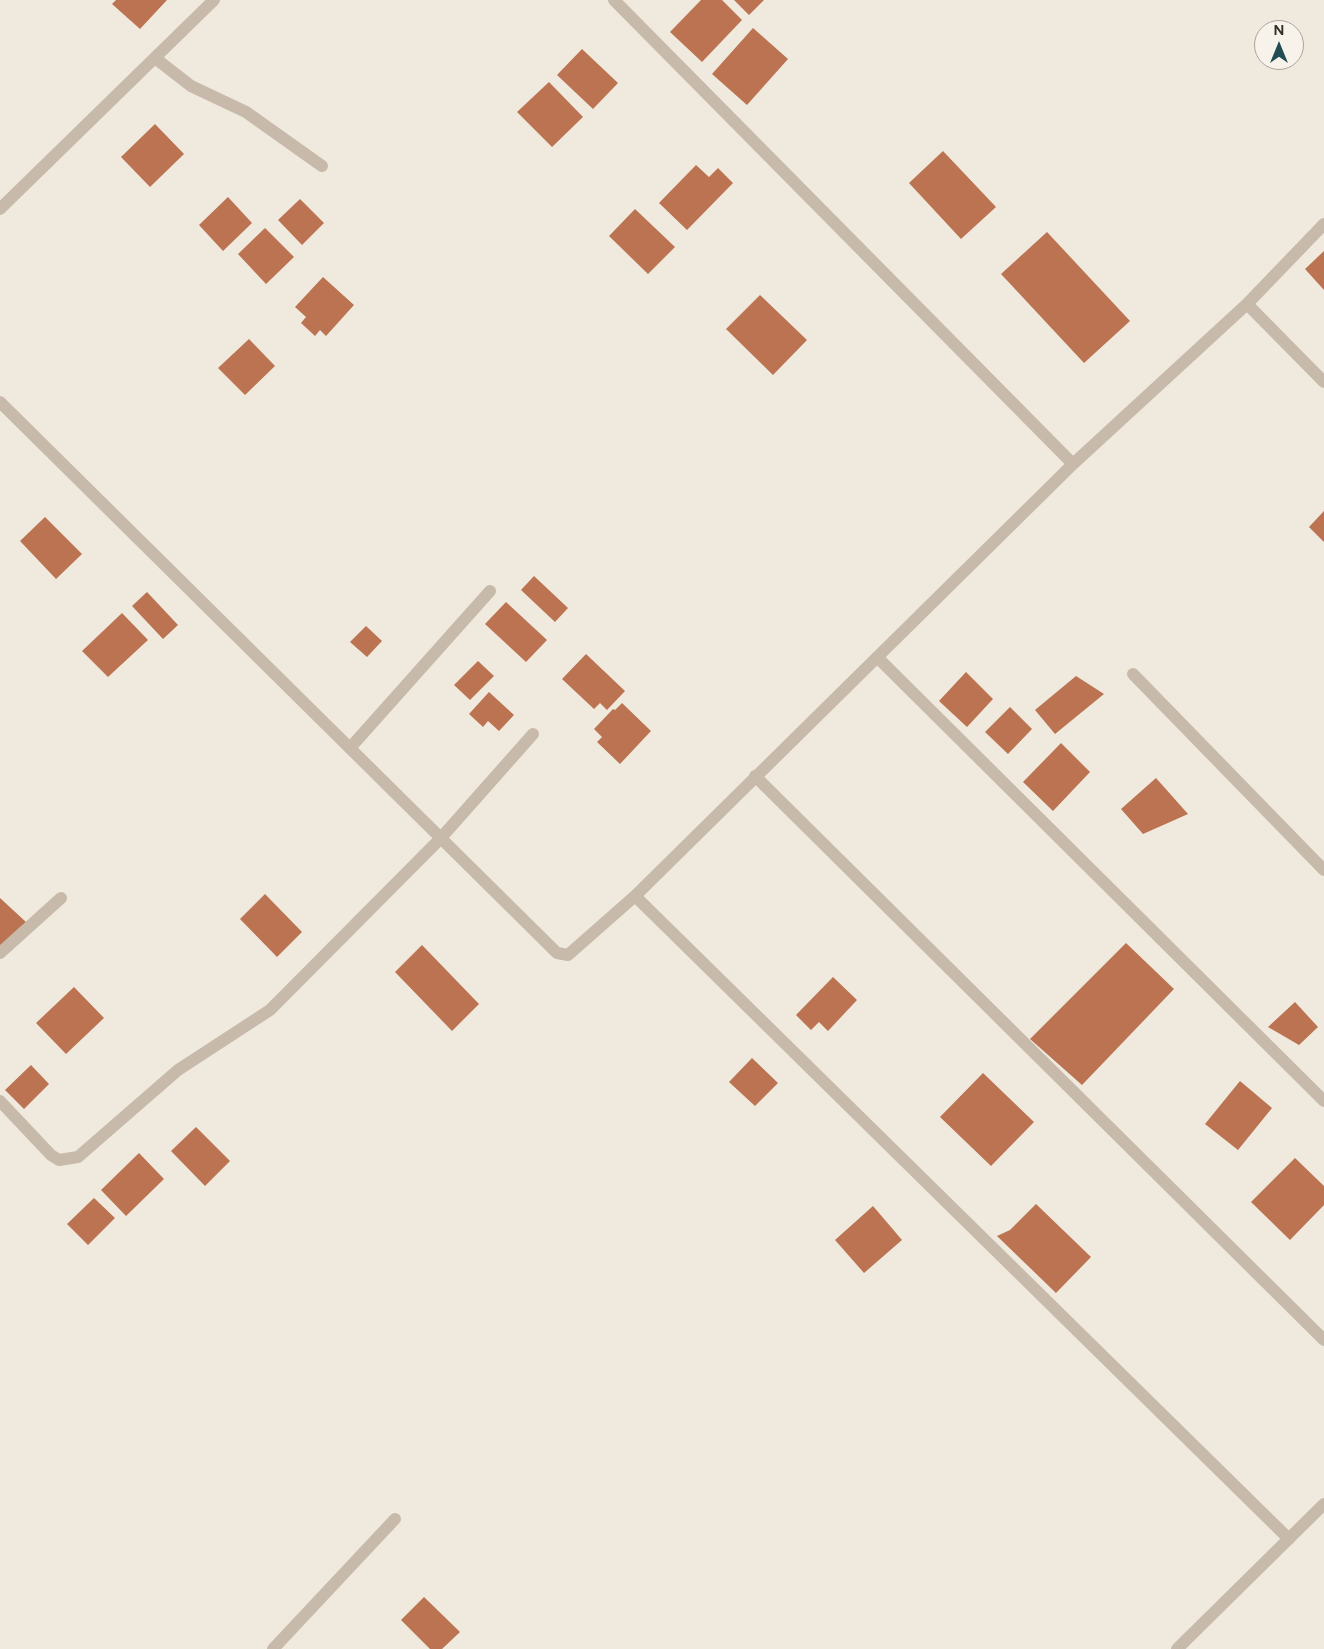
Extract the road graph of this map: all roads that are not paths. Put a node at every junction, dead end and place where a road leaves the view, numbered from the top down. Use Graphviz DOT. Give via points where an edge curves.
graph roads {
  1 [pos="214,0"];
  2 [pos="614,0"];
  3 [pos="155,58"];
  4 [pos="322,166"];
  5 [pos="0,209"];
  6 [pos="1324,224"];
  7 [pos="1247,304"];
  8 [pos="1324,382"];
  9 [pos="0,402"];
  10 [pos="1073,464"];
  11 [pos="490,590"];
  12 [pos="877,657"];
  13 [pos="1133,674"];
  14 [pos="533,734"];
  15 [pos="350,748"];
  16 [pos="755,776"];
  17 [pos="440,839"];
  18 [pos="1324,870"];
  19 [pos="635,896"];
  20 [pos="61,898"];
  21 [pos="0,953"];
  22 [pos="0,1101"];
  23 [pos="1324,1101"];
  24 [pos="1324,1340"];
  25 [pos="1324,1504"];
  26 [pos="395,1519"];
  27 [pos="1289,1539"];
  28 [pos="273,1649"];
  29 [pos="1178,1649"];
  1 -- 3 [label="street"];
  2 -- 10 [label="street"];
  3 -- 4 [label="street" via="191,86 246,112"];
  3 -- 5 [label="street"];
  6 -- 7 [label="street"];
  7 -- 8 [label="street"];
  7 -- 10 [label="street"];
  9 -- 15 [label="street"];
  10 -- 12 [label="street"];
  11 -- 15 [label="street"];
  12 -- 16 [label="street"];
  12 -- 23 [label="street"];
  13 -- 18 [label="street"];
  14 -- 17 [label="street"];
  15 -- 17 [label="street"];
  16 -- 19 [label="street"];
  16 -- 24 [label="street"];
  17 -- 19 [label="street" via="560,955 572,953"];
  17 -- 22 [label="street" via="270,1010 178,1070 78,1157 59,1160 51,1155"];
  19 -- 27 [label="street"];
  20 -- 21 [label="street"];
  25 -- 27 [label="street"];
  26 -- 28 [label="street"];
  27 -- 29 [label="street"];
}
